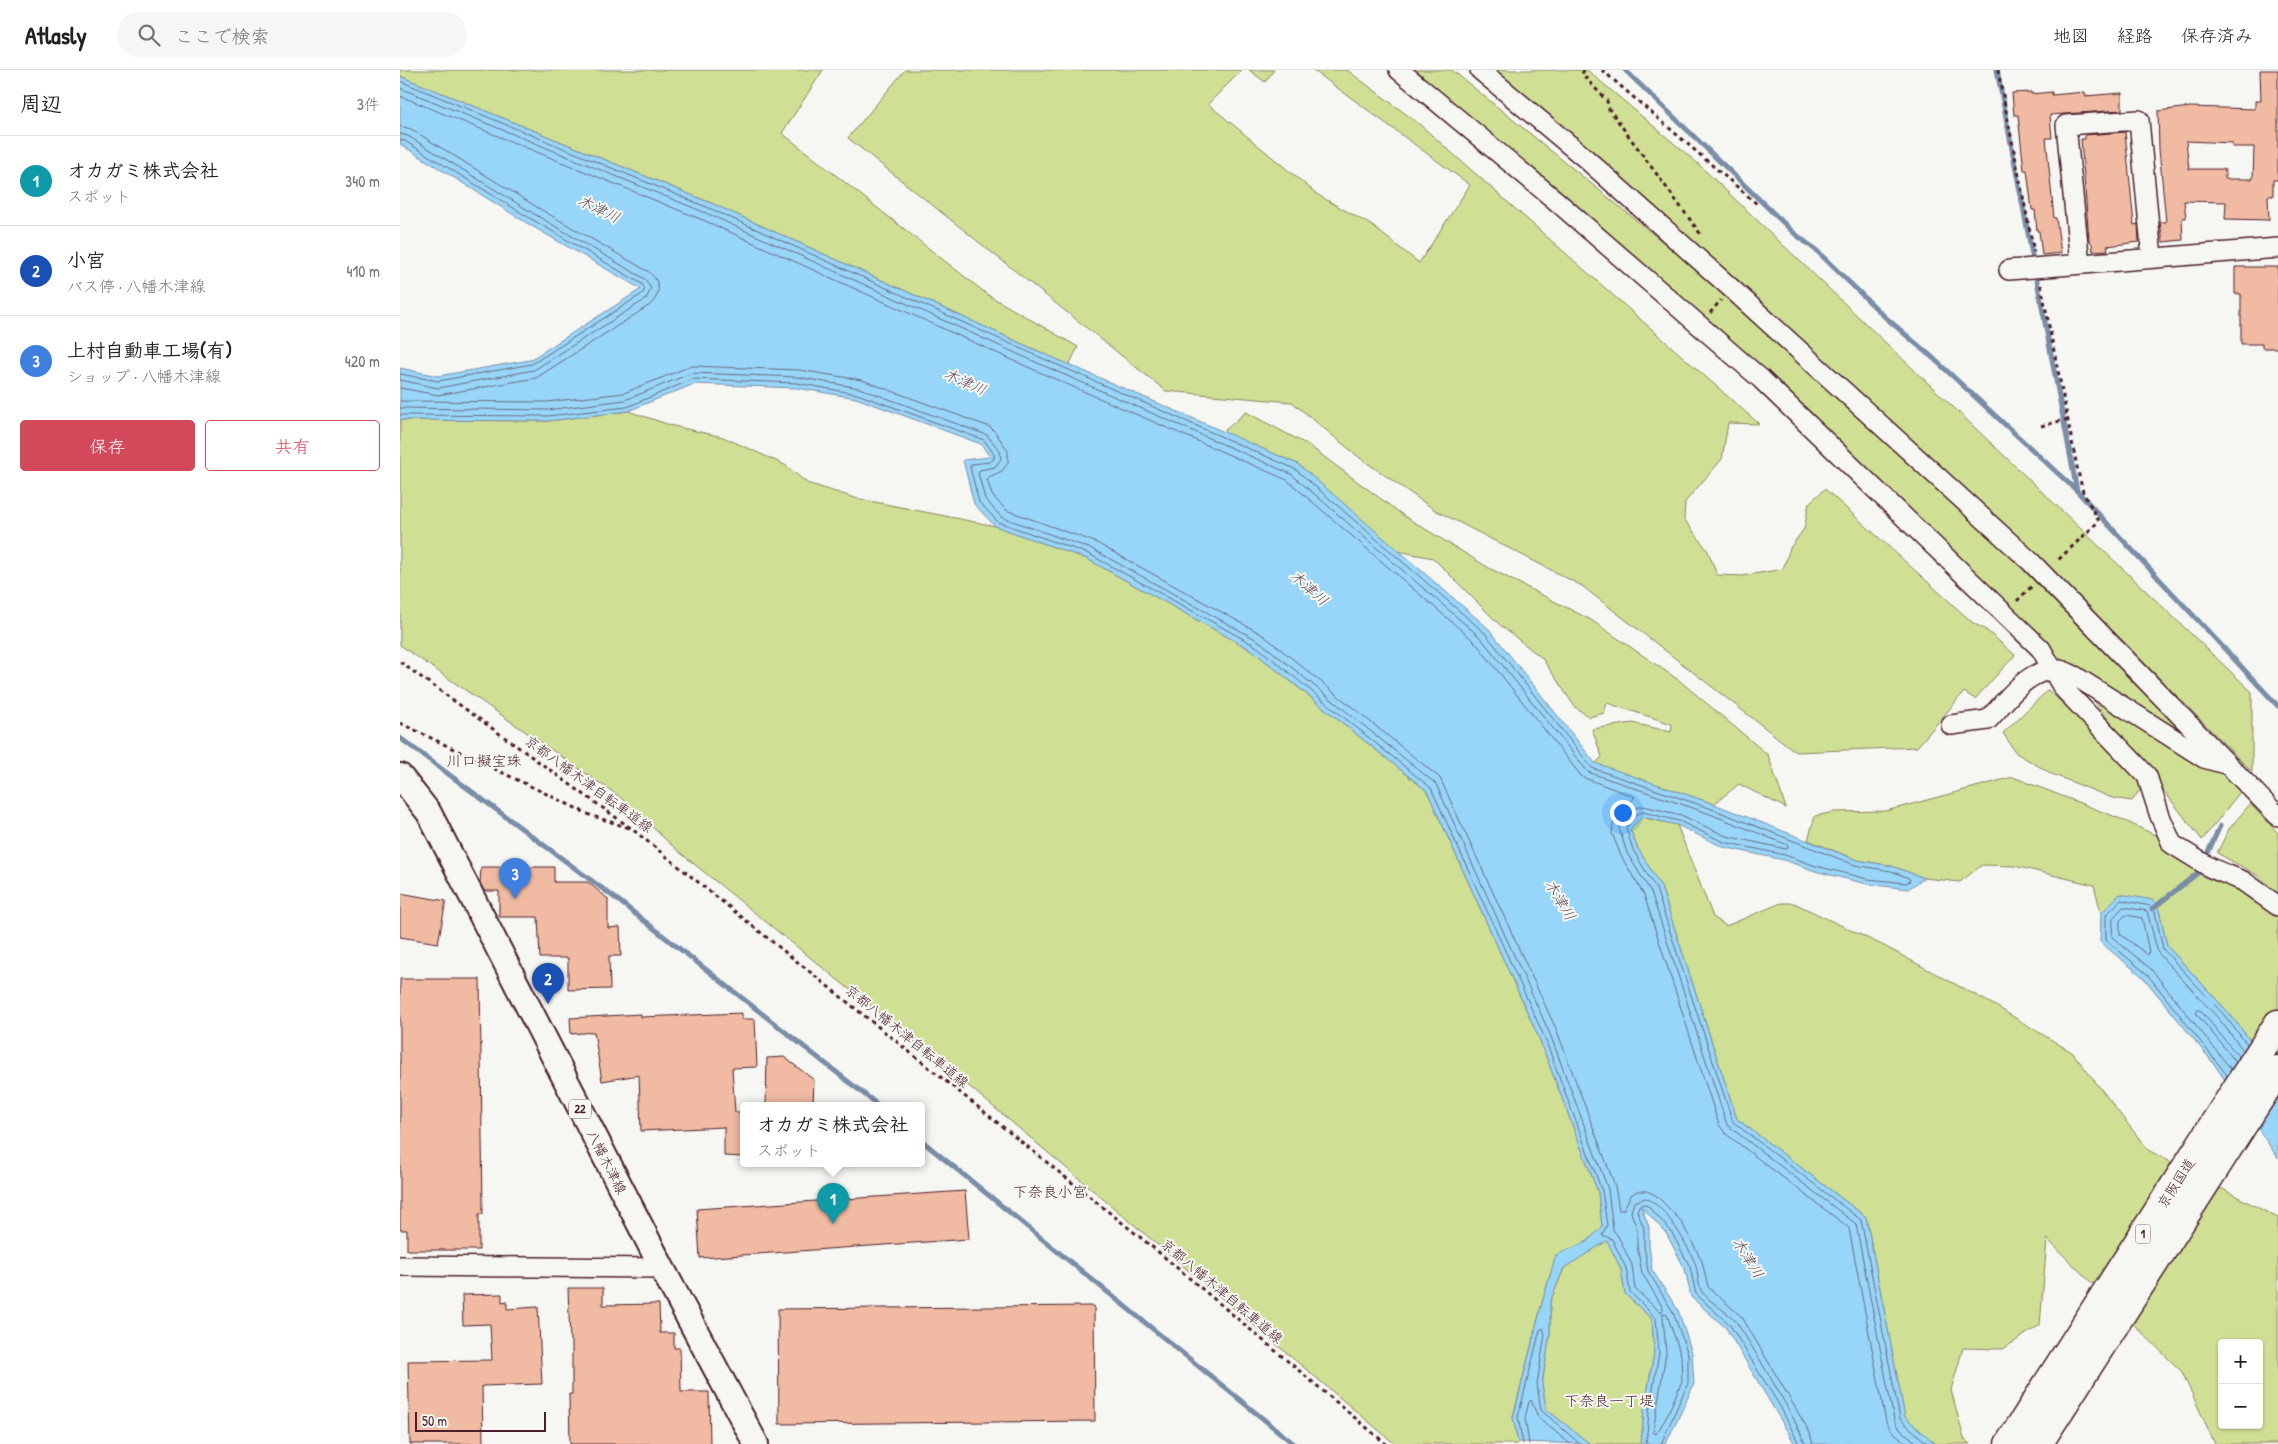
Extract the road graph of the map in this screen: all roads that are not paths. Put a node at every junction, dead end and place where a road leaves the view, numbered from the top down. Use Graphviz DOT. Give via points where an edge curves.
graph roads {
  1 [pos="1399,70"];
  2 [pos="1480,70"];
  3 [pos="2278,248"];
  4 [pos="2152,258"];
  5 [pos="2080,264"];
  6 [pos="2009,270"];
  7 [pos="2054,671"];
  8 [pos="1951,725"];
  9 [pos="2229,765"];
  10 [pos="400,776"];
  11 [pos="2278,816"];
  12 [pos="2278,906"];
  13 [pos="2278,1024"];
  14 [pos="2278,1070"];
  15 [pos="400,1266"];
  16 [pos="662,1268"];
  17 [pos="756,1444"];
  18 [pos="2009,1444"];
  19 [pos="2038,1444"];
  1 -- 7 [label="street" via="1554,199 1761,379 2041,649"];
  2 -- 9 [label="street" via="1732,289 2031,562"];
  3 -- 4 [label="street"];
  4 -- 5 [label="street"];
  4 -- 5 [label="street" via="2139,120 2066,125"];
  5 -- 6 [label="street"];
  7 -- 8 [label="street" via="2038,672 1988,720"];
  7 -- 9 [label="street" via="2061,670 2075,676 2204,758"];
  7 -- 12 [label="street" via="2063,688 2147,776 2172,844 2212,868 2243,881"];
  9 -- 11 [label="street"];
  10 -- 16 [label="main road, 八幡木津線 / 22" via="429,813"];
  13 -- 18 [label="highway, 京阪国道 / 1"];
  14 -- 19 [label="highway, 京阪国道 / 1"];
  15 -- 16 [label="street"];
  16 -- 17 [label="main road, 八幡木津線 / 22"];
}
